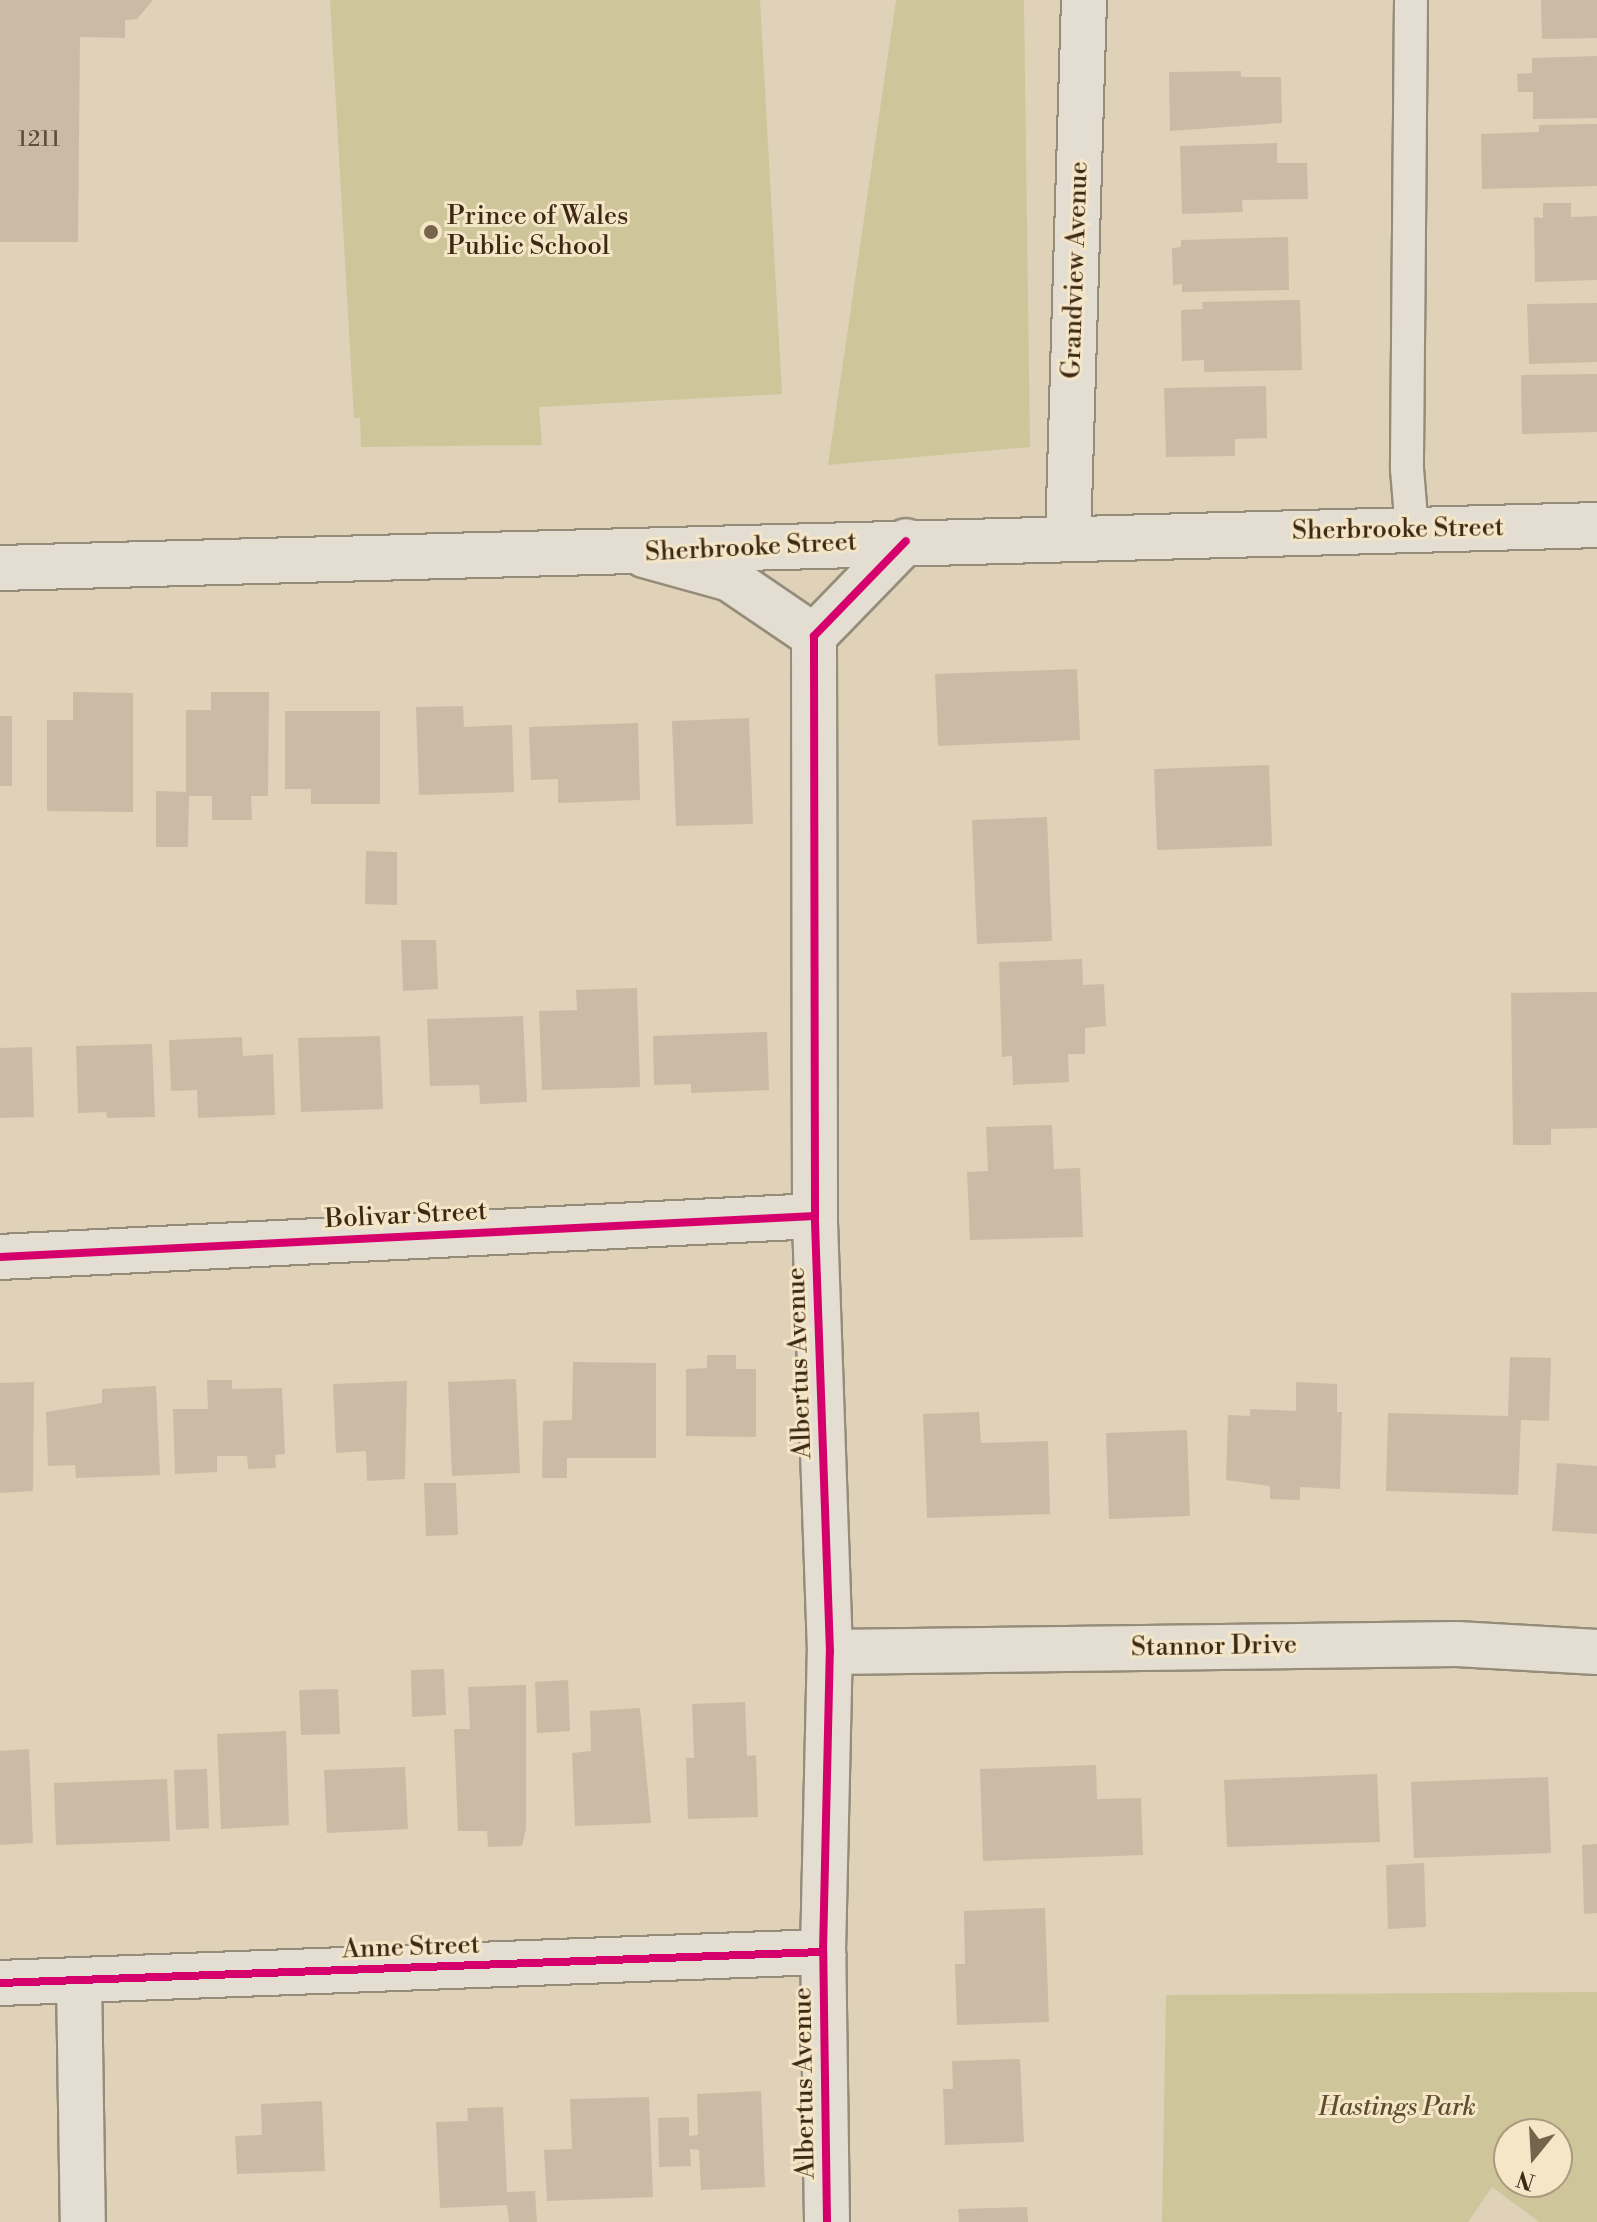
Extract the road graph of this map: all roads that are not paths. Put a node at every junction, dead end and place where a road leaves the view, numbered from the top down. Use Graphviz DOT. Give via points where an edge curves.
graph roads {
  1 [pos="1084,0"];
  2 [pos="1411,0"];
  3 [pos="1597,525"];
  4 [pos="1412,530"];
  5 [pos="1068,539"];
  6 [pos="906,541"];
  7 [pos="637,554"];
  8 [pos="0,568"];
  9 [pos="814,636"];
  10 [pos="815,1216"];
  11 [pos="0,1257"];
  12 [pos="830,1652"];
  13 [pos="1597,1652"];
  14 [pos="823,1952"];
  15 [pos="79,1980"];
  16 [pos="0,1983"];
  17 [pos="83,2222"];
  18 [pos="827,2222"];
  1 -- 5 [label="street, Grandview Avenue"];
  2 -- 4 [label="lane" via="1407,469"];
  3 -- 4 [label="street, Sherbrooke Street"];
  4 -- 5 [label="street, Sherbrooke Street"];
  5 -- 6 [label="street, Sherbrooke Street"];
  6 -- 7 [label="street, Sherbrooke Street"];
  6 -- 9 [label="street"];
  7 -- 8 [label="street, Sherbrooke Street"];
  7 -- 9 [label="street" via="730,579"];
  9 -- 10 [label="street, Albertus Avenue"];
  10 -- 11 [label="street, Bolivar Street"];
  10 -- 12 [label="street, Albertus Avenue"];
  12 -- 13 [label="street, Stannor Drive" via="1457,1644"];
  12 -- 14 [label="street, Albertus Avenue"];
  14 -- 15 [label="street, Anne Street"];
  14 -- 18 [label="street, Albertus Avenue"];
  15 -- 16 [label="street, Anne Street"];
  15 -- 17 [label="street"];
}
